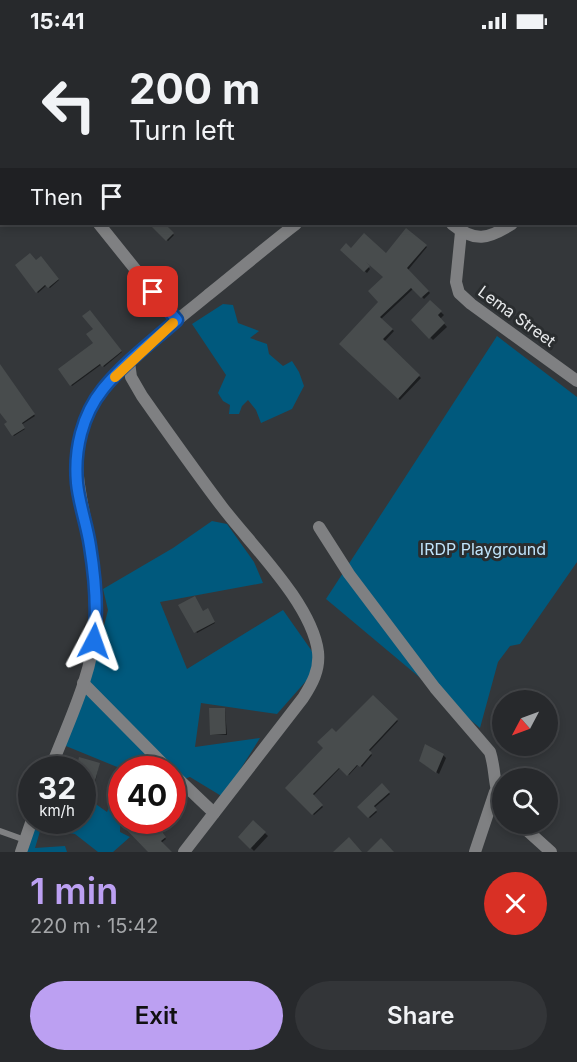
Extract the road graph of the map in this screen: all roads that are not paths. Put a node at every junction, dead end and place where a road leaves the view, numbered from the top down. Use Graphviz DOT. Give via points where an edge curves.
graph roads {
  1 [pos="100,225"];
  2 [pos="295,225"];
  3 [pos="510,225"];
  4 [pos="457,228"];
  5 [pos="177,320"];
  6 [pos="129,362"];
  7 [pos="577,381"];
  8 [pos="319,527"];
  9 [pos="83,683"];
  10 [pos="55,756"];
  11 [pos="155,756"];
  12 [pos="494,768"];
  13 [pos="186,786"];
  14 [pos="492,801"];
  15 [pos="214,813"];
  16 [pos="0,831"];
  17 [pos="531,834"];
  18 [pos="23,846"];
  19 [pos="184,852"];
  20 [pos="475,852"];
  21 [pos="551,852"];
  1 -- 5 [label="street"];
  2 -- 5 [label="street"];
  3 -- 4 [label="street" via="474,237"];
  4 -- 7 [label="street, Lema Street" via="459,293"];
  5 -- 6 [label="street"];
  6 -- 9 [label="street" via="88,412 77,459 77,484 90,544 96,600 92,654"];
  6 -- 15 [label="street" via="131,377 142,396 302,609 318,652 318,669 303,698"];
  8 -- 12 [label="street" via="430,682 490,752"];
  9 -- 10 [label="street"];
  9 -- 11 [label="street"];
  13 -- 15 [label="street"];
  14 -- 20 [label="street"];
  15 -- 19 [label="street"];
  16 -- 18 [label="lane"];
  17 -- 21 [label="street"];
}
